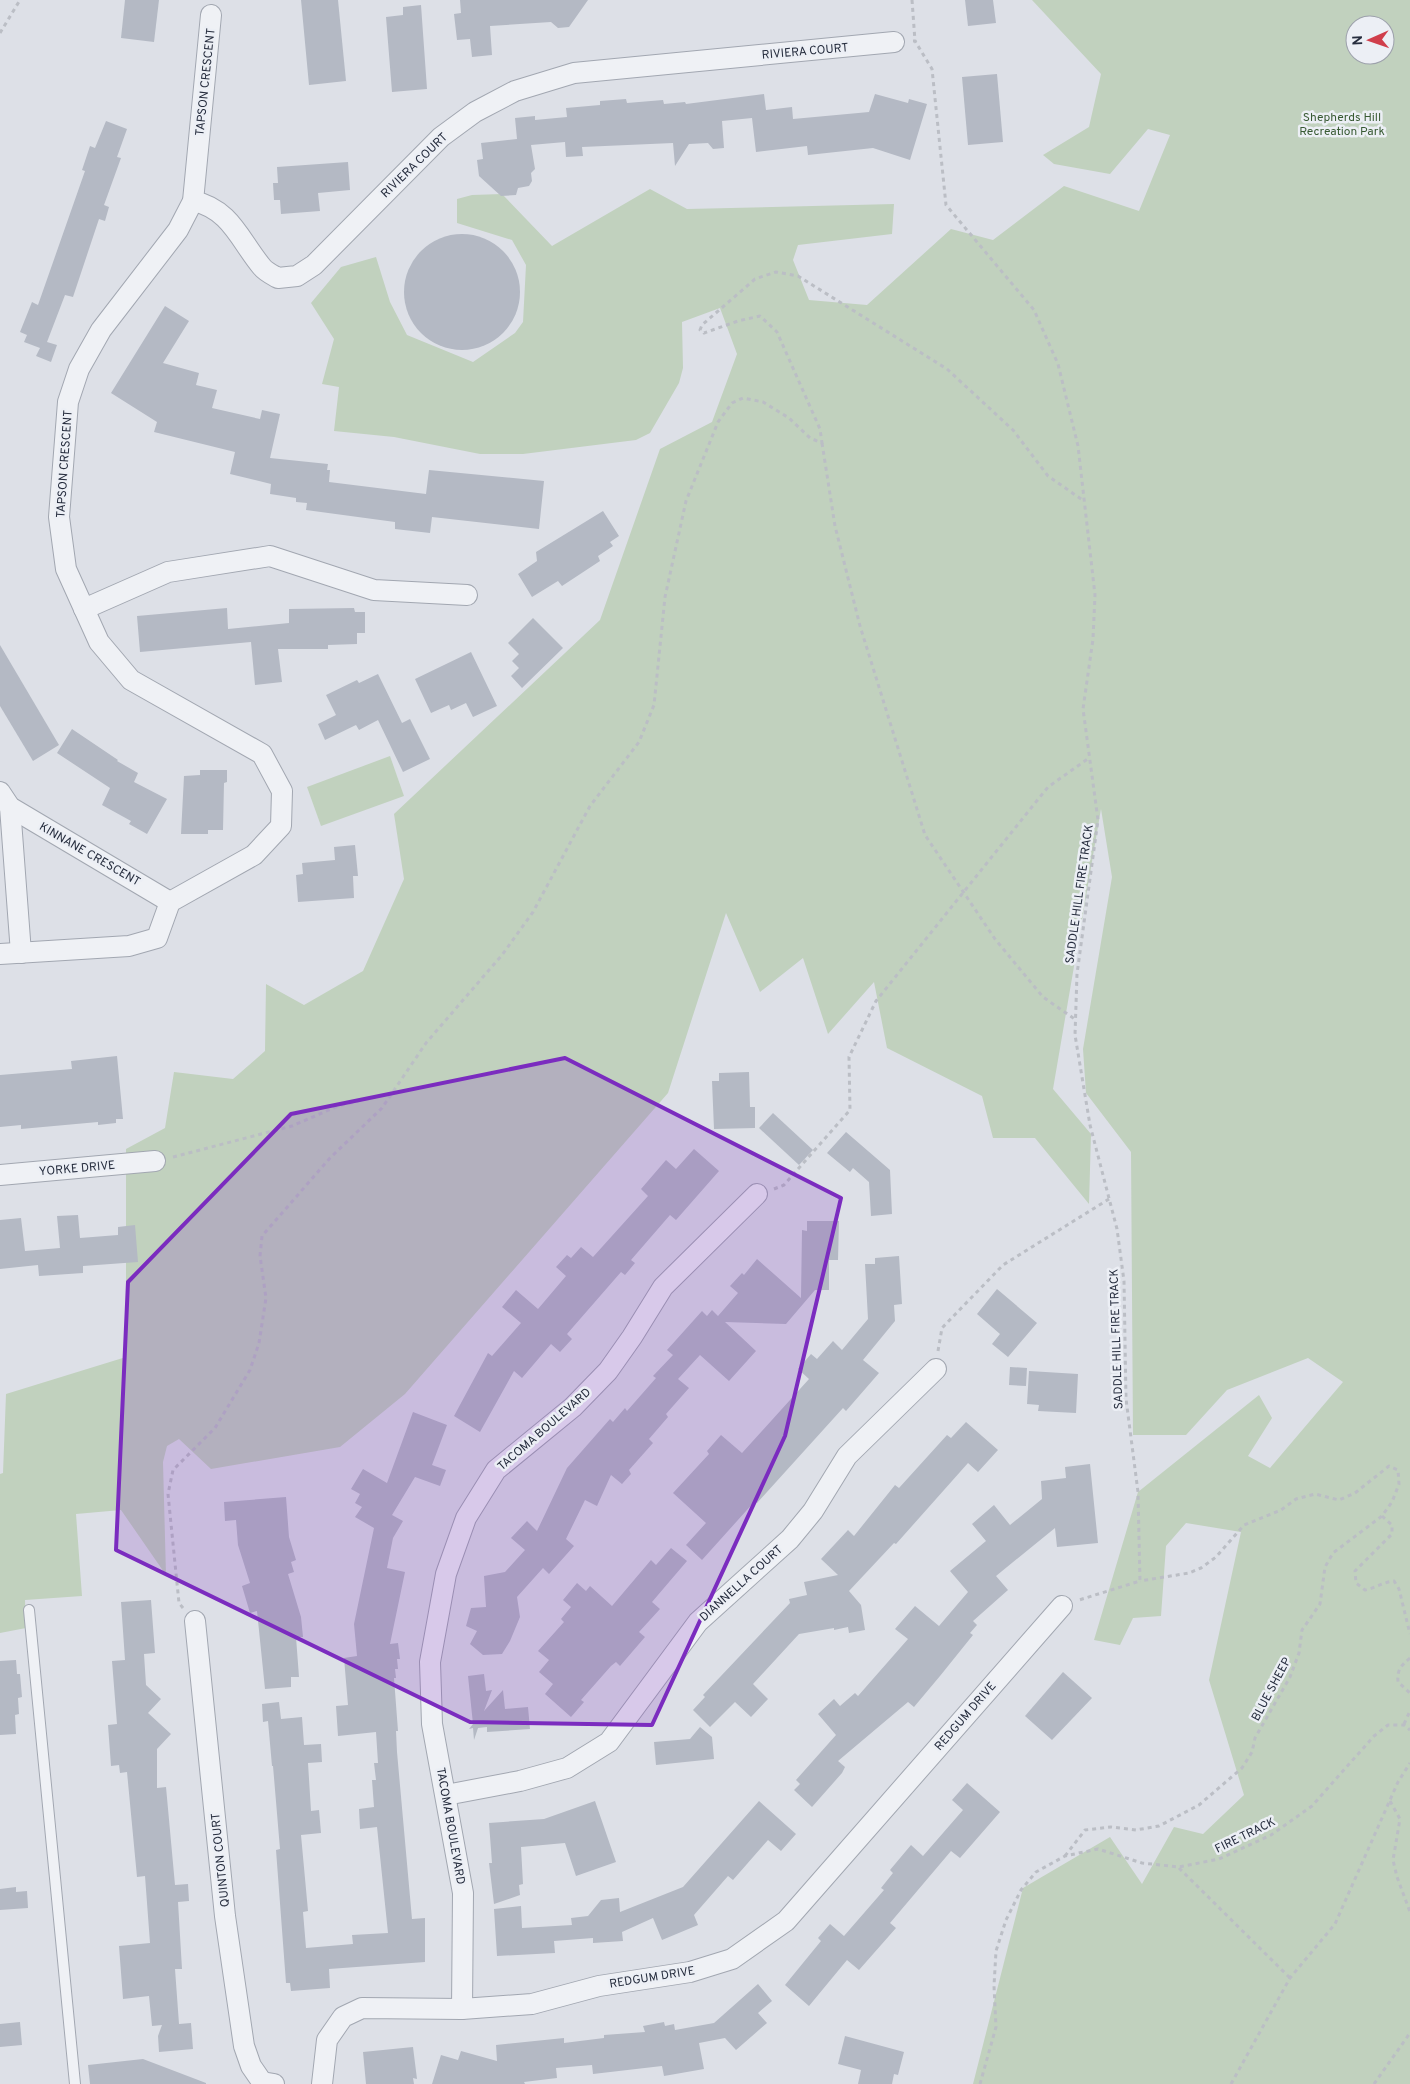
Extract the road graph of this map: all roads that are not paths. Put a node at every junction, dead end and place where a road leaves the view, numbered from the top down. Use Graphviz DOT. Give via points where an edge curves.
graph roads {
  1 [pos="211,14"];
  2 [pos="894,42"];
  3 [pos="193,201"];
  4 [pos="467,595"];
  5 [pos="84,609"];
  6 [pos="5,800"];
  7 [pos="170,902"];
  8 [pos="21,952"];
  9 [pos="0,954"];
  10 [pos="155,1161"];
  11 [pos="0,1175"];
  12 [pos="757,1194"];
  13 [pos="936,1369"];
  14 [pos="1062,1606"];
  15 [pos="29,1610"];
  16 [pos="195,1621"];
  17 [pos="446,1795"];
  18 [pos="462,2009"];
  19 [pos="75,2084"];
  20 [pos="274,2084"];
  21 [pos="322,2084"];
  1 -- 3 [label="street, TAPSON CRESCENT"];
  2 -- 3 [label="street, RIVIERA COURT" via="574,73 515,90 475,112 441,138 314,265 297,276 278,278 263,268 239,231 207,204"];
  3 -- 5 [label="street, TAPSON CRESCENT" via="178,230 102,330 79,369 68,402 59,517 66,569"];
  4 -- 5 [label="street" via="374,590 270,556 168,572"];
  5 -- 7 [label="street, TAPSON CRESCENT" via="99,642 131,680 262,754 282,791 281,826 254,855"];
  6 -- 7 [label="street, KINNANE CRESCENT"];
  6 -- 8 [label="street, KINNANE CRESCENT"];
  7 -- 8 [label="street" via="157,938 129,946"];
  8 -- 9 [label="street"];
  10 -- 11 [label="street, YORKE DRIVE"];
  12 -- 17 [label="street, TACOMA BOULEVARD" via="663,1287 632,1337 601,1378 574,1406 496,1470 466,1518 446,1574 430,1662 432,1724"];
  13 -- 17 [label="street, DIANNELLA COURT" via="846,1456 813,1511 790,1539 698,1622 609,1742 568,1768"];
  14 -- 18 [label="street, REDGUM DRIVE" via="786,1921 732,1959 690,1972 599,1986 532,2004"];
  15 -- 19 [label="lane"];
  16 -- 20 [label="street, QUINTON COURT" via="225,1916 244,2046 251,2066 262,2082"];
  17 -- 18 [label="street, TACOMA BOULEVARD" via="463,1893"];
  18 -- 21 [label="street, REDGUM DRIVE" via="362,2008 343,2017 327,2040"];
}
